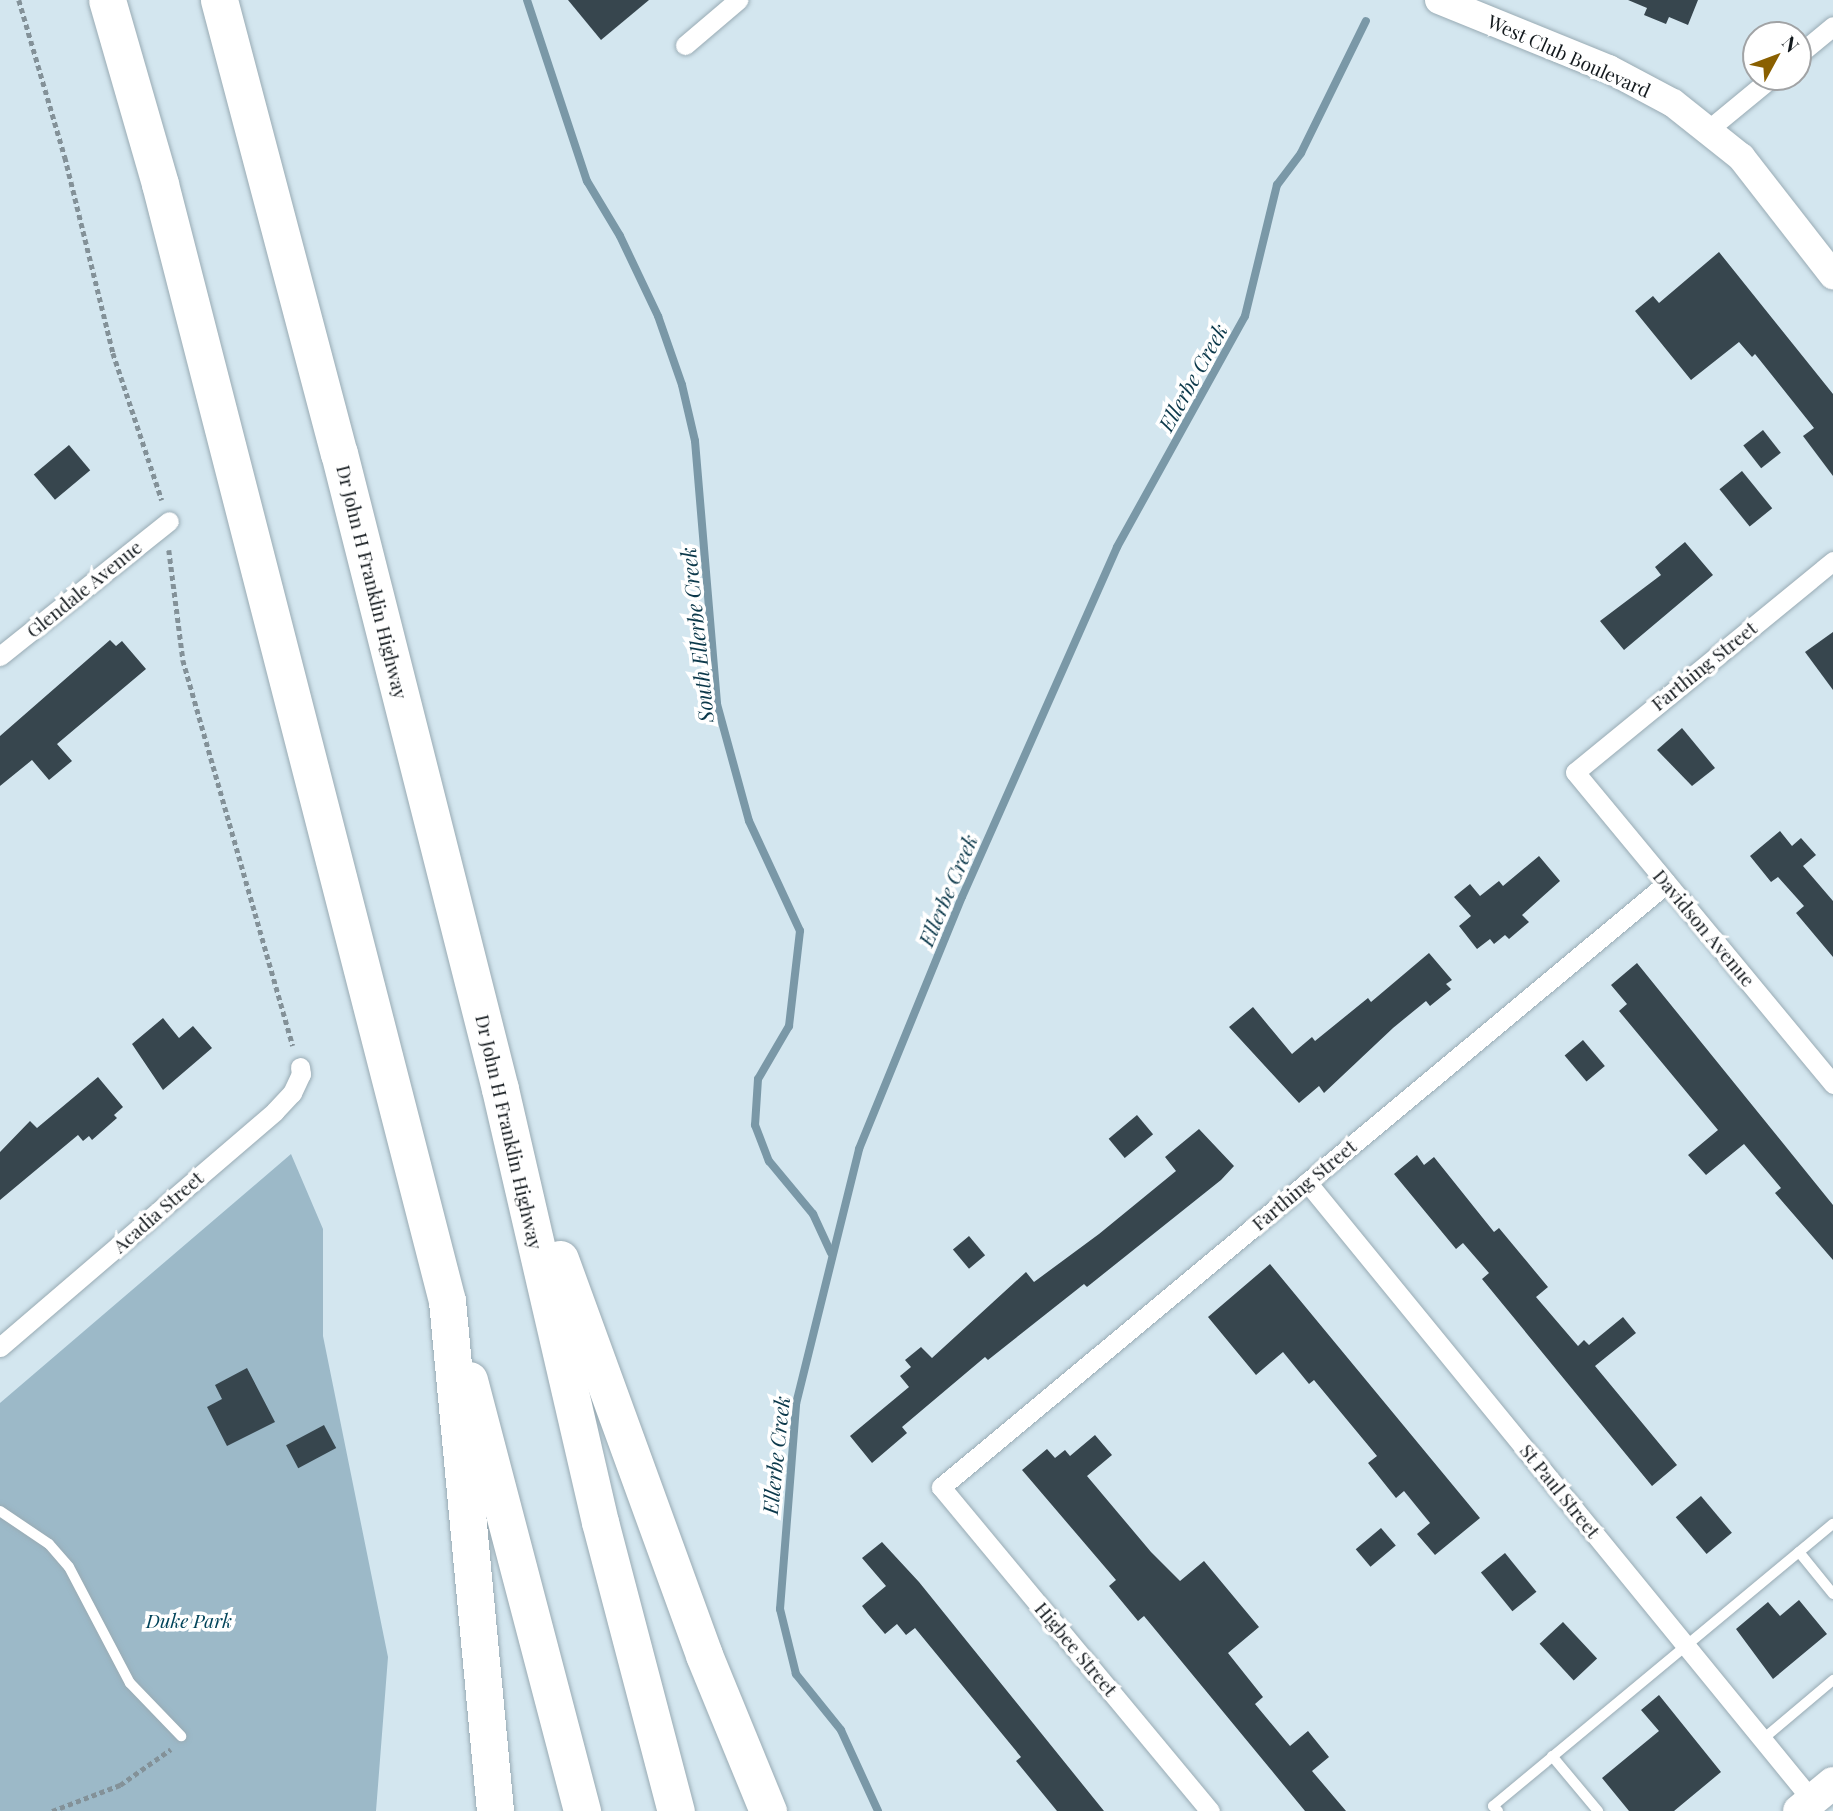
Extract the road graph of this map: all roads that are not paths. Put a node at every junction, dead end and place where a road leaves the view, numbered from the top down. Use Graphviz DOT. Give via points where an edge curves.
graph roads {
  1 [pos="107,0"];
  2 [pos="219,0"];
  3 [pos="738,0"];
  4 [pos="1438,0"];
  5 [pos="1833,26"];
  6 [pos="1812,43"];
  7 [pos="685,45"];
  8 [pos="1755,91"];
  9 [pos="1709,129"];
  10 [pos="1833,275"];
  11 [pos="169,521"];
  12 [pos="1833,561"];
  13 [pos="0,656"];
  14 [pos="1575,772"];
  15 [pos="1667,883"];
  16 [pos="300,1067"];
  17 [pos="1833,1084"];
  18 [pos="500,1089"];
  19 [pos="1307,1182"];
  20 [pos="447,1301"];
  21 [pos="0,1347"];
  22 [pos="941,1487"];
  23 [pos="0,1511"];
  24 [pos="1833,1524"];
  25 [pos="1799,1552"];
  26 [pos="1833,1594"];
  27 [pos="1685,1643"];
  28 [pos="1833,1680"];
  29 [pos="181,1736"];
  30 [pos="1763,1739"];
  31 [pos="1552,1756"];
  32 [pos="1815,1801"];
  33 [pos="495,1811"];
  34 [pos="582,1811"];
  35 [pos="676,1811"];
  36 [pos="768,1811"];
  37 [pos="1210,1811"];
  38 [pos="1498,1811"];
  39 [pos="1598,1811"];
  1 -- 20 [label="highway" via="160,184"];
  2 -- 18 [label="highway, Dr John H Franklin Highway"];
  3 -- 7 [label="street"];
  4 -- 9 [label="street, West Club Boulevard" via="1609,69 1673,103"];
  5 -- 6 [label="street"];
  8 -- 9 [label="street"];
  9 -- 10 [label="street, West Club Boulevard" via="1741,157"];
  11 -- 13 [label="street, Glendale Avenue"];
  12 -- 14 [label="street, Farthing Street"];
  14 -- 15 [label="street, Davidson Avenue"];
  15 -- 17 [label="street, Davidson Avenue"];
  15 -- 19 [label="street, Farthing Street"];
  16 -- 21 [label="street, Acadia Street" via="292,1093 275,1111"];
  18 -- 35 [label="highway, Dr John H Franklin Highway" via="600,1522"];
  18 -- 36 [label="highway" via="704,1655"];
  19 -- 22 [label="street, Farthing Street"];
  19 -- 27 [label="street, St Paul Street"];
  20 -- 33 [label="highway"];
  20 -- 34 [label="highway"];
  22 -- 37 [label="street, Higbee Street"];
  23 -- 29 [label="lane" via="49,1544 69,1567 130,1683"];
  24 -- 25 [label="lane"];
  25 -- 26 [label="lane"];
  25 -- 27 [label="lane"];
  27 -- 30 [label="street, St Paul Street"];
  27 -- 31 [label="lane"];
  28 -- 30 [label="lane"];
  30 -- 32 [label="street, St Paul Street"];
  31 -- 38 [label="lane" via="1493,1806"];
  31 -- 39 [label="lane"];
}
